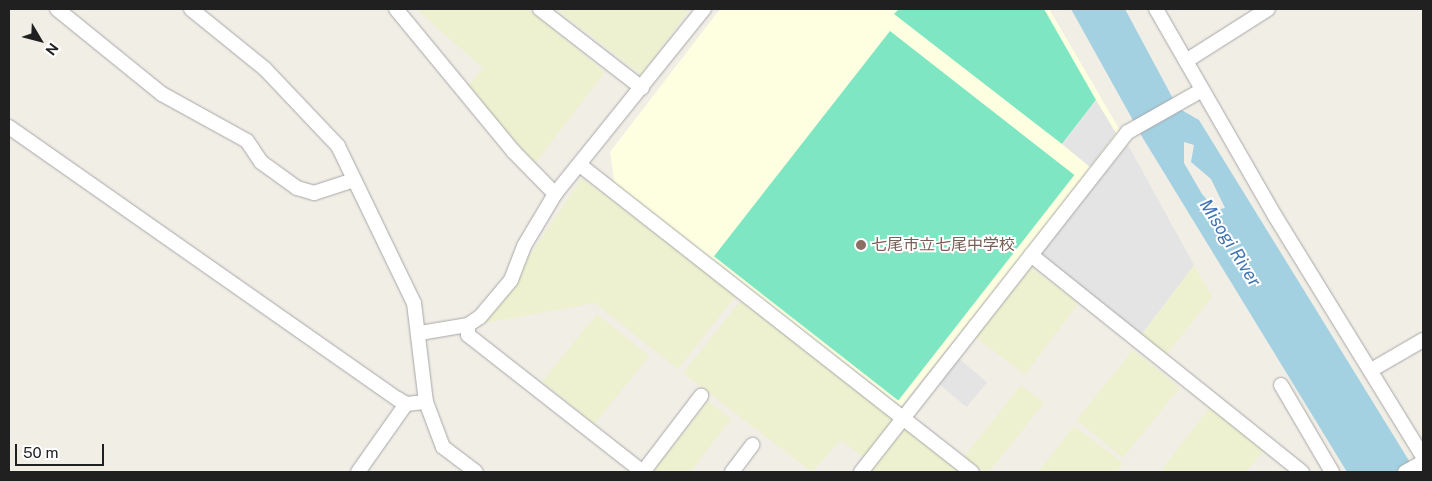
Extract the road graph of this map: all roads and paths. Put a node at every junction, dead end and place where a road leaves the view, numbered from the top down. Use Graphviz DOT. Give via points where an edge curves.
graph roads {
  1 [pos="57,9"];
  2 [pos="191,9"];
  3 [pos="396,9"];
  4 [pos="540,9"];
  5 [pos="704,9"];
  6 [pos="1156,9"];
  7 [pos="1268,9"];
  8 [pos="1186,61"];
  9 [pos="642,88"];
  10 [pos="1202,90"];
  11 [pos="9,127"];
  12 [pos="580,164"];
  13 [pos="354,180"];
  14 [pos="556,194"];
  15 [pos="1031,255"];
  16 [pos="468,325"];
  17 [pos="420,332"];
  18 [pos="1423,340"];
  19 [pos="1373,369"];
  20 [pos="1280,385"];
  21 [pos="701,396"];
  22 [pos="426,402"];
  23 [pos="406,404"];
  24 [pos="903,418"];
  25 [pos="752,445"];
  26 [pos="1423,457"];
  27 [pos="1423,462"];
  28 [pos="358,472"];
  29 [pos="476,472"];
  30 [pos="643,472"];
  31 [pos="732,472"];
  32 [pos="861,472"];
  33 [pos="972,472"];
  34 [pos="1302,472"];
  35 [pos="1332,472"];
  36 [pos="1405,472"];
  1 -- 13 [label="street" via="138,78 247,140 261,162 297,188 314,193"];
  2 -- 13 [label="street" via="272,76 338,146"];
  3 -- 14 [label="street" via="514,152"];
  4 -- 9 [label="street"];
  5 -- 9 [label="street"];
  6 -- 8 [label="street"];
  7 -- 8 [label="street"];
  8 -- 10 [label="street"];
  9 -- 12 [label="street"];
  10 -- 15 [label="street" via="1128,132"];
  10 -- 19 [label="street" via="1275,216"];
  11 -- 23 [label="street"];
  12 -- 14 [label="street"];
  12 -- 24 [label="street"];
  13 -- 17 [label="street" via="414,303"];
  14 -- 16 [label="street" via="524,246 511,280"];
  15 -- 24 [label="street"];
  15 -- 34 [label="street"];
  16 -- 17 [label="street"];
  16 -- 30 [label="street" via="468,335"];
  17 -- 22 [label="street"];
  18 -- 19 [label="street"];
  19 -- 26 [label="street"];
  20 -- 35 [label="street"];
  21 -- 30 [label="street"];
  22 -- 23 [label="street"];
  22 -- 29 [label="street" via="443,446"];
  23 -- 28 [label="street"];
  24 -- 32 [label="street"];
  24 -- 33 [label="street"];
  25 -- 31 [label="street"];
  27 -- 36 [label="street"];
}
